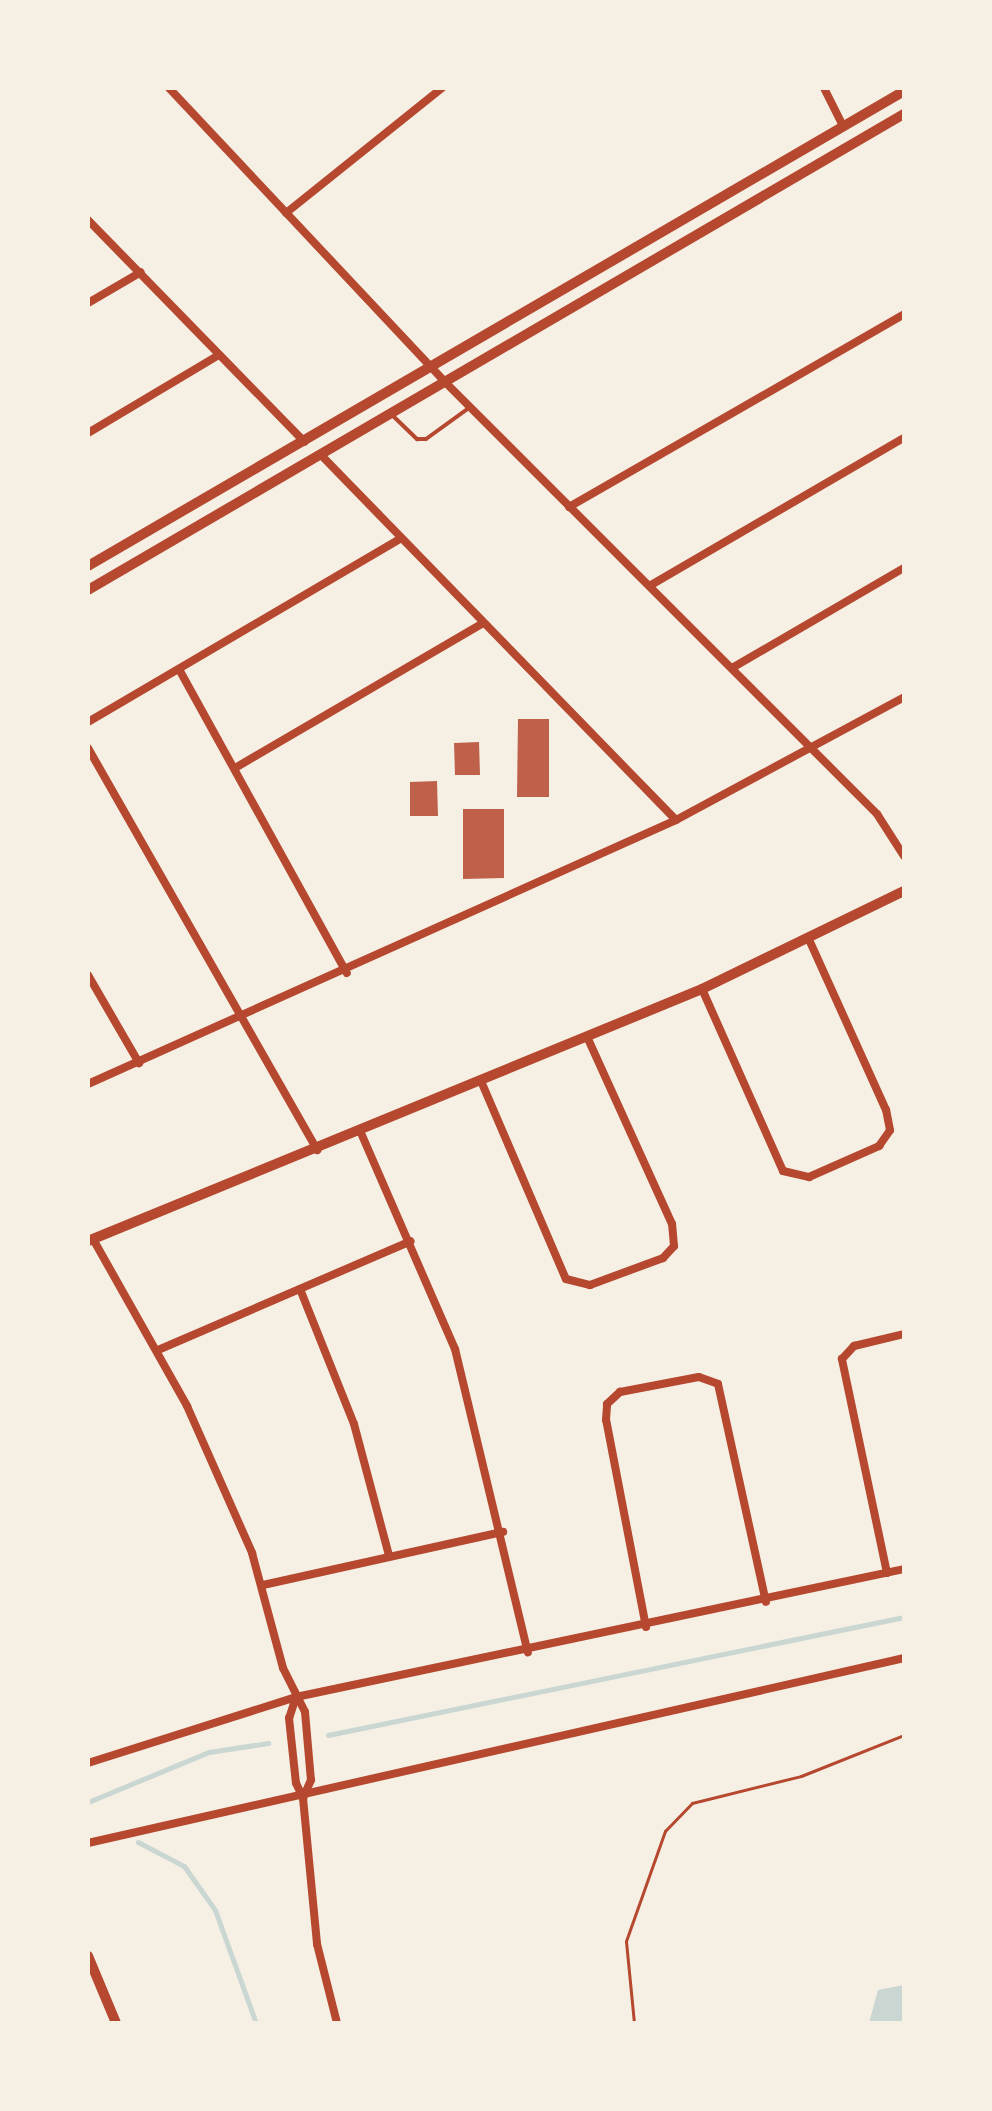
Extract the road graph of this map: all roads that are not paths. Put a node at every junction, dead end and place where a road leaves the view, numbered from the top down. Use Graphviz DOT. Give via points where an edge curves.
graph roads {
  1 [pos="169,88"];
  2 [pos="442,88"];
  3 [pos="824,88"];
  4 [pos="904,91"];
  5 [pos="904,114"];
  6 [pos="843,126"];
  7 [pos="286,213"];
  8 [pos="88,220"];
  9 [pos="141,272"];
  10 [pos="88,303"];
  11 [pos="904,314"];
  12 [pos="219,355"];
  13 [pos="432,368"];
  14 [pos="445,382"];
  15 [pos="470,407"];
  16 [pos="390,414"];
  17 [pos="88,433"];
  18 [pos="904,438"];
  19 [pos="305,442"];
  20 [pos="321,455"];
  21 [pos="569,507"];
  22 [pos="401,538"];
  23 [pos="88,566"];
  24 [pos="904,568"];
  25 [pos="651,585"];
  26 [pos="88,590"];
  27 [pos="483,623"];
  28 [pos="732,668"];
  29 [pos="180,671"];
  30 [pos="904,697"];
  31 [pos="88,722"];
  32 [pos="88,748"];
  33 [pos="813,751"];
  34 [pos="235,768"];
  35 [pos="676,820"];
  36 [pos="904,856"];
  37 [pos="904,891"];
  38 [pos="810,942"];
  39 [pos="347,973"];
  40 [pos="88,975"];
  41 [pos="702,989"];
  42 [pos="243,1020"];
  43 [pos="587,1037"];
  44 [pos="139,1063"];
  45 [pos="481,1081"];
  46 [pos="88,1084"];
  47 [pos="361,1133"];
  48 [pos="317,1150"];
  49 [pos="91,1240"];
  50 [pos="411,1241"];
  51 [pos="300,1289"];
  52 [pos="904,1334"];
  53 [pos="158,1350"];
  54 [pos="503,1532"];
  55 [pos="389,1556"];
  56 [pos="904,1569"];
  57 [pos="887,1573"];
  58 [pos="263,1585"];
  59 [pos="766,1602"];
  60 [pos="646,1627"];
  61 [pos="528,1652"];
  62 [pos="904,1658"];
  63 [pos="296,1697"];
  64 [pos="88,1763"];
  65 [pos="303,1798"];
  66 [pos="88,1843"];
  67 [pos="88,1956"];
  68 [pos="116,2023"];
  69 [pos="337,2023"];
  1 -- 7 [label="street"];
  2 -- 7 [label="street"];
  3 -- 6 [label="street"];
  4 -- 6 [label="street"];
  5 -- 14 [label="street"];
  6 -- 13 [label="street"];
  7 -- 13 [label="street"];
  8 -- 9 [label="street"];
  9 -- 10 [label="street"];
  9 -- 12 [label="street"];
  11 -- 21 [label="street"];
  12 -- 17 [label="street"];
  12 -- 19 [label="street"];
  13 -- 14 [label="street"];
  13 -- 19 [label="street"];
  14 -- 15 [label="street"];
  14 -- 16 [label="street"];
  15 -- 16 [label="lane" via="426,439 417,439"];
  15 -- 21 [label="street"];
  16 -- 20 [label="street"];
  18 -- 25 [label="street"];
  19 -- 23 [label="street"];
  20 -- 22 [label="street"];
  20 -- 26 [label="street"];
  21 -- 25 [label="street"];
  22 -- 27 [label="street"];
  22 -- 29 [label="street"];
  24 -- 28 [label="street"];
  25 -- 28 [label="street"];
  27 -- 34 [label="street"];
  27 -- 35 [label="street"];
  28 -- 33 [label="street"];
  29 -- 31 [label="street"];
  29 -- 34 [label="street"];
  30 -- 33 [label="street"];
  32 -- 42 [label="street"];
  33 -- 35 [label="street"];
  33 -- 36 [label="street" via="877,814"];
  34 -- 39 [label="street"];
  35 -- 39 [label="street"];
  37 -- 38 [label="street"];
  38 -- 41 [label="street"];
  38 -- 41 [label="street" via="886,1110 890,1130 879,1146 809,1177 783,1171"];
  39 -- 42 [label="street"];
  40 -- 44 [label="street"];
  41 -- 43 [label="street"];
  42 -- 44 [label="street"];
  42 -- 48 [label="street"];
  43 -- 45 [label="street"];
  43 -- 45 [label="street" via="672,1224 674,1246 663,1258 590,1285 566,1279"];
  44 -- 46 [label="street"];
  45 -- 47 [label="street"];
  47 -- 48 [label="street"];
  47 -- 50 [label="street"];
  48 -- 49 [label="street"];
  49 -- 53 [label="street"];
  50 -- 51 [label="street"];
  50 -- 54 [label="street" via="455,1349"];
  51 -- 53 [label="street"];
  51 -- 55 [label="street" via="354,1424"];
  52 -- 57 [label="street" via="854,1346 842,1359"];
  53 -- 58 [label="street" via="220,1473"];
  54 -- 55 [label="street"];
  54 -- 61 [label="street"];
  55 -- 58 [label="street"];
  56 -- 57 [label="street"];
  57 -- 59 [label="street"];
  58 -- 63 [label="street"];
  59 -- 60 [label="street"];
  59 -- 60 [label="street" via="718,1384 699,1377 620,1392 607,1404 606,1420"];
  60 -- 61 [label="street"];
  61 -- 63 [label="street"];
  62 -- 65 [label="street"];
  63 -- 64 [label="street"];
  63 -- 65 [label="street" via="289,1718"];
  63 -- 65 [label="street" via="305,1712 311,1780"];
  65 -- 66 [label="street"];
  65 -- 69 [label="street" via="311,1907"];
  67 -- 68 [label="street"];
}
